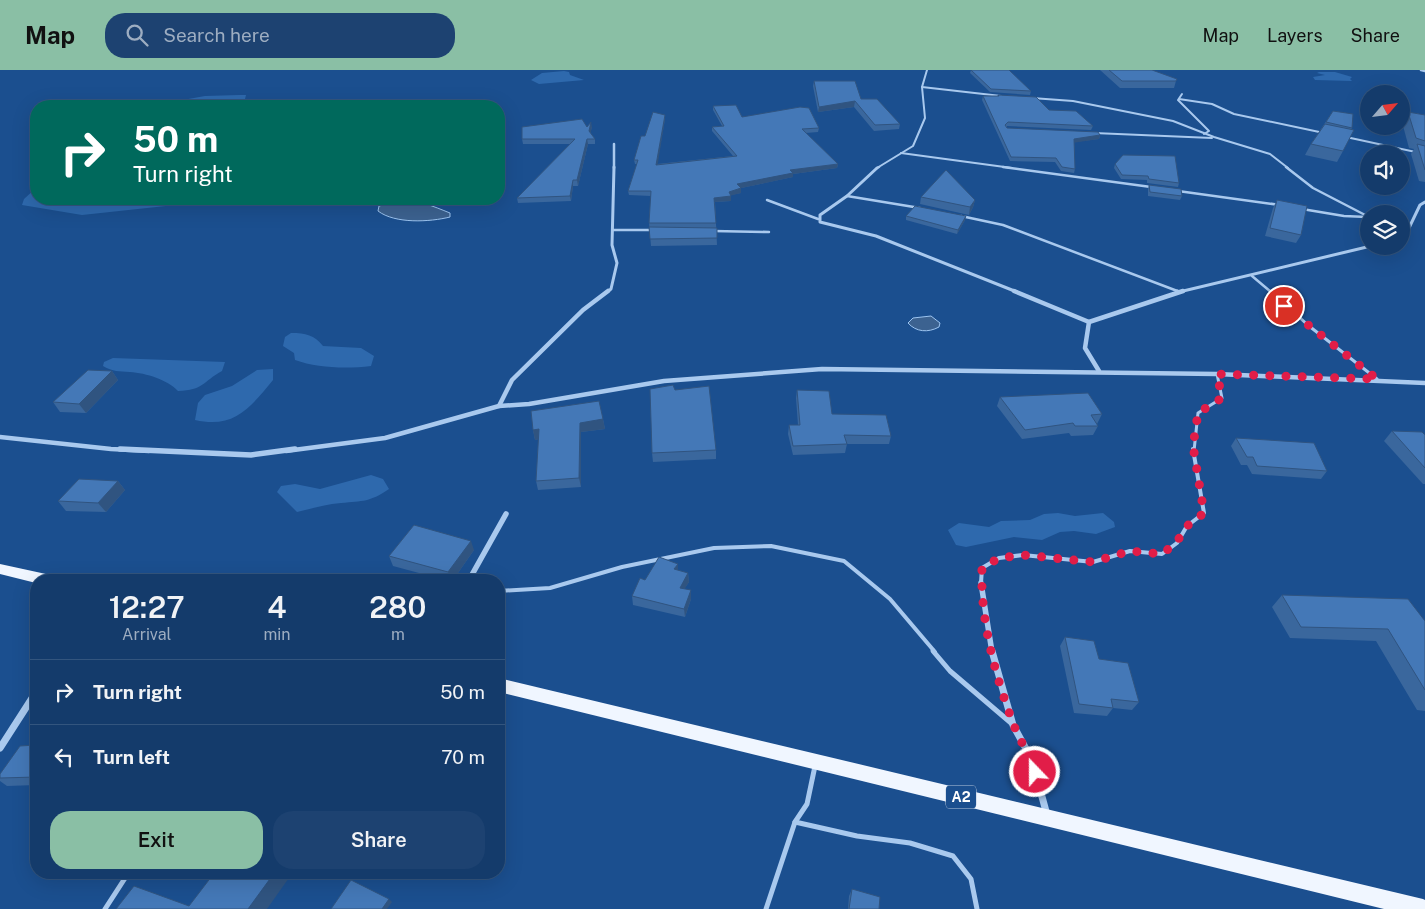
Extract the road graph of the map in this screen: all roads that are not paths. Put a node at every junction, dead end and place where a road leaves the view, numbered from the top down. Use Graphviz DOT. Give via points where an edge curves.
graph roads {
  1 [pos="928,70"];
  2 [pos="1421,70"];
  3 [pos="1425,71"];
  4 [pos="922,87"];
  5 [pos="1182,94"];
  6 [pos="1007,96"];
  7 [pos="1026,98"];
  8 [pos="1178,99"];
  9 [pos="1086,133"];
  10 [pos="1327,133"];
  11 [pos="1204,134"];
  12 [pos="1344,137"];
  13 [pos="1214,138"];
  14 [pos="614,144"];
  15 [pos="901,153"];
  16 [pos="1425,154"];
  17 [pos="877,168"];
  18 [pos="1153,188"];
  19 [pos="1172,190"];
  20 [pos="847,196"];
  21 [pos="767,200"];
  22 [pos="1425,202"];
  23 [pos="1287,206"];
  24 [pos="922,208"];
  25 [pos="1297,208"];
  26 [pos="1360,213"];
  27 [pos="955,215"];
  28 [pos="1360,217"];
  29 [pos="818,218"];
  30 [pos="1410,226"];
  31 [pos="613,230"];
  32 [pos="660,231"];
  33 [pos="707,231"];
  34 [pos="769,232"];
  35 [pos="1360,248"];
  36 [pos="1252,276"];
  37 [pos="1180,292"];
  38 [pos="1089,322"];
  39 [pos="1099,371"];
  40 [pos="1217,374"];
  41 [pos="1377,379"];
  42 [pos="1425,383"];
  43 [pos="499,406"];
  44 [pos="0,437"];
  45 [pos="506,514"];
  46 [pos="0,569"];
  47 [pos="472,574"];
  48 [pos="30,576"];
  49 [pos="981,583"];
  50 [pos="505,590"];
  51 [pos="505,687"];
  52 [pos="30,701"];
  53 [pos="1013,725"];
  54 [pos="0,748"];
  55 [pos="816,762"];
  56 [pos="1048,819"];
  57 [pos="795,822"];
  58 [pos="124,879"];
  59 [pos="105,909"];
  60 [pos="766,909"];
  61 [pos="977,909"];
  62 [pos="1423,909"];
  1 -- 4 [label="lane"];
  2 -- 3 [label="street"];
  4 -- 6 [label="lane"];
  4 -- 15 [label="lane" via="924,118 913,146"];
  5 -- 8 [label="lane"];
  7 -- 11 [label="lane" via="1073,101 1173,121"];
  8 -- 10 [label="lane" via="1212,104 1234,114"];
  8 -- 11 [label="lane" via="1209,131"];
  9 -- 13 [label="lane"];
  11 -- 13 [label="lane"];
  12 -- 16 [label="lane"];
  13 -- 26 [label="lane" via="1270,154 1313,188"];
  14 -- 31 [label="street"];
  15 -- 17 [label="lane"];
  15 -- 18 [label="lane"];
  17 -- 20 [label="street"];
  19 -- 23 [label="lane"];
  20 -- 24 [label="lane"];
  20 -- 29 [label="street"];
  21 -- 29 [label="lane"];
  22 -- 30 [label="street" via="1420,205"];
  25 -- 28 [label="lane"];
  27 -- 37 [label="lane" via="1003,225"];
  29 -- 38 [label="street" via="826,225 882,239"];
  31 -- 32 [label="lane"];
  31 -- 43 [label="street" via="612,245 617,263 611,289 584,310 512,380"];
  33 -- 34 [label="lane"];
  35 -- 36 [label="street"];
  36 -- 37 [label="street"];
  36 -- 41 [label="lane" via="1320,336"];
  37 -- 38 [label="street"];
  38 -- 39 [label="street" via="1084,348"];
  39 -- 40 [label="street"];
  39 -- 43 [label="street" via="805,370 664,382"];
  40 -- 41 [label="street"];
  40 -- 49 [label="lane" via="1222,398 1198,413 1193,446 1204,513 1187,526 1176,543 1162,554 1130,551 1093,562 1023,555 999,558 982,568"];
  41 -- 42 [label="street"];
  43 -- 44 [label="street" via="386,438 251,455 111,449"];
  45 -- 47 [label="street"];
  46 -- 48 [label="main road"];
  49 -- 53 [label="street" via="990,643"];
  50 -- 53 [label="lane" via="558,586 622,566 714,548 771,546 844,561 890,599 950,670"];
  51 -- 55 [label="main road, A2"];
  52 -- 54 [label="street"];
  53 -- 56 [label="street" via="1032,760"];
  55 -- 56 [label="main road, A2"];
  55 -- 57 [label="lane" via="807,804"];
  56 -- 62 [label="main road, A2"];
  57 -- 60 [label="lane"];
  57 -- 61 [label="lane" via="910,844 953,856 971,879"];
  58 -- 59 [label="lane"];
}
